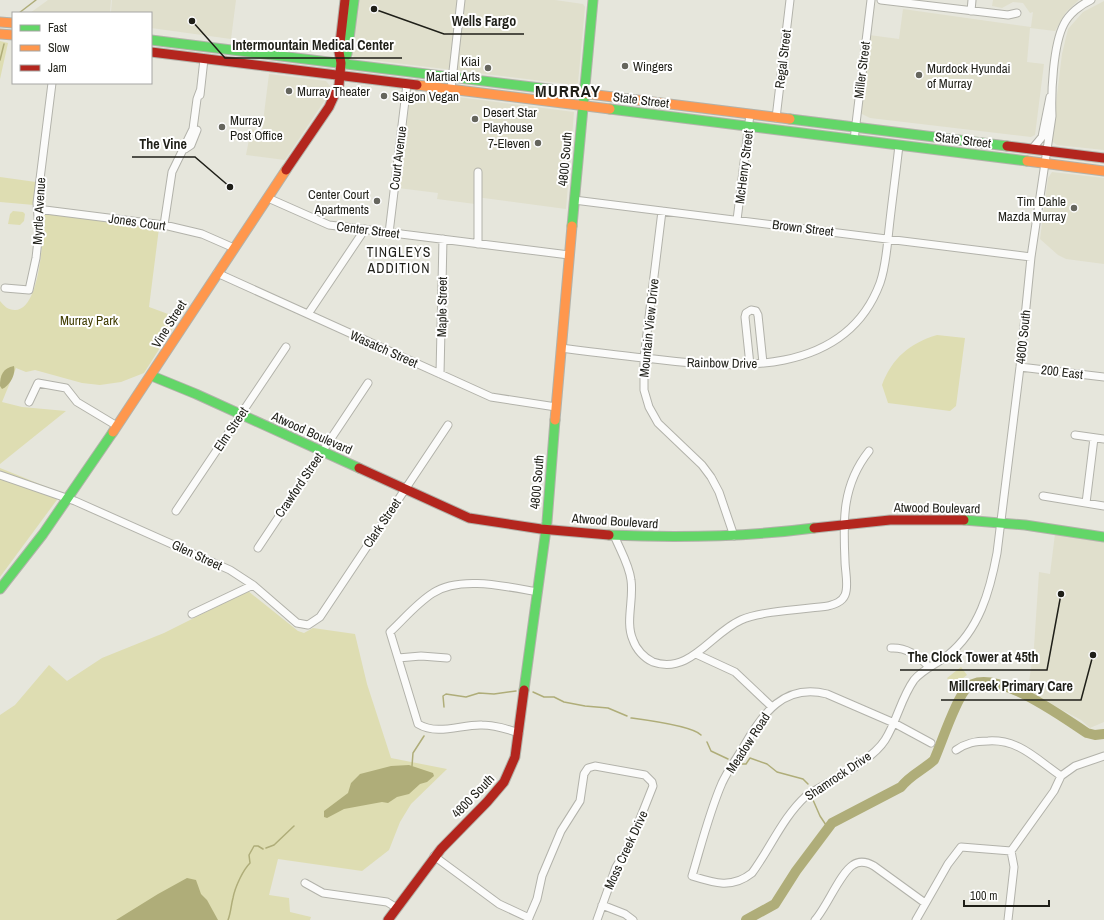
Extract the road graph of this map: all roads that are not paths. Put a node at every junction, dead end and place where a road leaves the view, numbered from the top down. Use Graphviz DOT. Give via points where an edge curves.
graph roads {
  1 [pos="345,0"];
  2 [pos="354,0"];
  3 [pos="462,0"];
  4 [pos="593,0"];
  5 [pos="790,0"];
  6 [pos="871,0"];
  7 [pos="881,0"];
  8 [pos="972,0"];
  9 [pos="1091,0"];
  10 [pos="971,11"];
  11 [pos="1017,13"];
  12 [pos="0,22"];
  13 [pos="12,23"];
  14 [pos="0,34"];
  15 [pos="12,35"];
  16 [pos="152,40"];
  17 [pos="152,52"];
  18 [pos="204,59"];
  19 [pos="341,63"];
  20 [pos="340,76"];
  21 [pos="452,78"];
  22 [pos="52,84"];
  23 [pos="407,84"];
  24 [pos="451,90"];
  25 [pos="584,93"];
  26 [pos="1051,93"];
  27 [pos="582,106"];
  28 [pos="750,114"];
  29 [pos="776,118"];
  30 [pos="749,127"];
  31 [pos="855,127"];
  32 [pos="854,140"];
  33 [pos="899,145"];
  34 [pos="1032,149"];
  35 [pos="1047,151"];
  36 [pos="1104,158"];
  37 [pos="1045,163"];
  38 [pos="1104,171"];
  39 [pos="478,172"];
  40 [pos="268,198"];
  41 [pos="574,200"];
  42 [pos="37,209"];
  43 [pos="662,211"];
  44 [pos="738,220"];
  45 [pos="164,225"];
  46 [pos="365,230"];
  47 [pos="389,233"];
  48 [pos="443,239"];
  49 [pos="888,239"];
  50 [pos="478,244"];
  51 [pos="234,248"];
  52 [pos="569,255"];
  53 [pos="1031,257"];
  54 [pos="217,273"];
  55 [pos="5,288"];
  56 [pos="308,314"];
  57 [pos="286,347"];
  58 [pos="561,348"];
  59 [pos="644,358"];
  60 [pos="763,364"];
  61 [pos="750,365"];
  62 [pos="1020,367"];
  63 [pos="440,374"];
  64 [pos="152,376"];
  65 [pos="1104,378"];
  66 [pos="368,383"];
  67 [pos="29,402"];
  68 [pos="556,407"];
  69 [pos="240,416"];
  70 [pos="448,425"];
  71 [pos="117,426"];
  72 [pos="1075,436"];
  73 [pos="1094,438"];
  74 [pos="1104,439"];
  75 [pos="869,451"];
  76 [pos="322,452"];
  77 [pos="0,475"];
  78 [pos="405,488"];
  79 [pos="1043,496"];
  80 [pos="67,499"];
  81 [pos="1086,503"];
  82 [pos="1104,506"];
  83 [pos="176,511"];
  84 [pos="1001,523"];
  85 [pos="844,526"];
  86 [pos="546,528"];
  87 [pos="614,535"];
  88 [pos="734,536"];
  89 [pos="1104,537"];
  90 [pos="258,548"];
  91 [pos="253,585"];
  92 [pos="0,589"];
  93 [pos="538,592"];
  94 [pos="192,614"];
  95 [pos="316,621"];
  96 [pos="891,648"];
  97 [pos="696,654"];
  98 [pos="398,658"];
  99 [pos="448,658"];
  100 [pos="929,667"];
  101 [pos="772,707"];
  102 [pos="894,723"];
  103 [pos="519,733"];
  104 [pos="931,743"];
  105 [pos="956,750"];
  106 [pos="1104,756"];
  107 [pos="1061,776"];
  108 [pos="1011,851"];
  109 [pos="434,856"];
  110 [pos="692,876"];
  111 [pos="305,883"];
  112 [pos="925,903"];
  113 [pos="602,905"];
  114 [pos="397,908"];
  115 [pos="528,919"];
  116 [pos="388,920"];
  117 [pos="597,920"];
  118 [pos="633,920"];
  119 [pos="816,920"];
  120 [pos="916,920"];
  121 [pos="1008,920"];
  1 -- 19 [label="street, Vine Street" via="339,52"];
  2 -- 19 [label="street, Vine Street" via="347,54"];
  3 -- 21 [label="street"];
  4 -- 25 [label="street, 4800 South"];
  5 -- 29 [label="street, Regal Street"];
  6 -- 31 [label="street, Miller Street"];
  7 -- 10 [label="street"];
  8 -- 10 [label="street"];
  9 -- 26 [label="street" via="1077,9 1064,24 1059,38"];
  10 -- 11 [label="street" via="1008,16"];
  12 -- 13 [label="street"];
  14 -- 15 [label="street"];
  16 -- 19 [label="street, State Street"];
  17 -- 18 [label="street, State Street"];
  18 -- 20 [label="street, State Street"];
  18 -- 45 [label="street" via="192,129 185,149 172,172"];
  19 -- 20 [label="street, Vine Street"];
  19 -- 21 [label="street, State Street"];
  20 -- 23 [label="street, State Street"];
  20 -- 40 [label="street, Vine Street" via="329,107"];
  21 -- 24 [label="street"];
  21 -- 25 [label="street, State Street"];
  22 -- 42 [label="street, Myrtle Avenue"];
  23 -- 24 [label="street, State Street"];
  23 -- 47 [label="street, Court Avenue"];
  24 -- 27 [label="street, State Street"];
  25 -- 27 [label="street, 4800 South"];
  25 -- 28 [label="street, State Street"];
  26 -- 34 [label="street" via="1042,137"];
  26 -- 35 [label="street, 4600 South" via="1052,116"];
  27 -- 30 [label="street, State Street"];
  27 -- 41 [label="street, 4800 South"];
  28 -- 29 [label="street, State Street"];
  28 -- 30 [label="street, McHenry Street"];
  29 -- 31 [label="street, State Street"];
  30 -- 32 [label="street, State Street"];
  30 -- 44 [label="street, McHenry Street"];
  31 -- 32 [label="street, Miller Street"];
  31 -- 34 [label="street, State Street"];
  32 -- 33 [label="street, State Street"];
  33 -- 37 [label="street, State Street"];
  33 -- 49 [label="street, Rainbow Drive"];
  34 -- 35 [label="street, State Street"];
  35 -- 36 [label="street, State Street"];
  35 -- 37 [label="street, 4600 South"];
  37 -- 38 [label="street, State Street"];
  37 -- 53 [label="street, 4600 South"];
  39 -- 50 [label="street"];
  40 -- 46 [label="street, Center Street" via="327,225"];
  40 -- 51 [label="street, Vine Street"];
  41 -- 43 [label="street, Brown Street"];
  41 -- 52 [label="street, 4800 South"];
  42 -- 45 [label="street, Jones Court"];
  42 -- 55 [label="street, Myrtle Avenue" via="39,231 29,290"];
  43 -- 44 [label="street, Brown Street"];
  43 -- 59 [label="street, Mountain View Drive"];
  44 -- 49 [label="street, Brown Street"];
  45 -- 51 [label="street, Jones Court" via="202,234"];
  46 -- 47 [label="street, Center Street"];
  46 -- 56 [label="street"];
  47 -- 48 [label="street, Center Street"];
  48 -- 50 [label="street, Center Street"];
  48 -- 63 [label="street, Maple Street"];
  49 -- 53 [label="street, Brown Street"];
  49 -- 60 [label="street, Rainbow Drive" via="878,289 853,326 813,352"];
  50 -- 52 [label="street, Center Street"];
  51 -- 54 [label="street, Vine Street"];
  52 -- 58 [label="street, 4800 South"];
  53 -- 62 [label="street, 4600 South"];
  54 -- 56 [label="street, Wasatch Street"];
  54 -- 64 [label="street, Vine Street"];
  56 -- 63 [label="street, Wasatch Street"];
  57 -- 69 [label="street, Elm Street"];
  58 -- 59 [label="street, Rainbow Drive"];
  58 -- 68 [label="street, 4800 South"];
  59 -- 61 [label="street, Rainbow Drive" via="708,365"];
  59 -- 88 [label="street, Mountain View Drive" via="644,390 653,415 663,430 696,459 711,477 719,492"];
  60 -- 61 [label="street, Rainbow Drive"];
  60 -- 61 [label="street" via="758,315 756,311 751,310 745,317"];
  62 -- 65 [label="street, 200 East"];
  62 -- 84 [label="street, 4600 South"];
  63 -- 68 [label="street, Wasatch Street" via="494,398"];
  64 -- 69 [label="street, Atwood Boulevard"];
  64 -- 71 [label="street, Vine Street"];
  66 -- 76 [label="street, Crawford Street"];
  67 -- 71 [label="street" via="38,383 66,388 77,402"];
  68 -- 86 [label="street, 4800 South"];
  69 -- 76 [label="street, Atwood Boulevard"];
  69 -- 83 [label="street, Elm Street"];
  70 -- 78 [label="street, Clark Street"];
  71 -- 80 [label="street, Vine Street"];
  72 -- 73 [label="street"];
  73 -- 74 [label="street"];
  73 -- 81 [label="street"];
  75 -- 85 [label="street" via="851,480"];
  76 -- 78 [label="street, Atwood Boulevard"];
  76 -- 90 [label="street, Crawford Street"];
  77 -- 80 [label="street, Glen Street"];
  78 -- 86 [label="street, Atwood Boulevard" via="469,518"];
  78 -- 95 [label="street, Clark Street"];
  79 -- 81 [label="street"];
  80 -- 91 [label="street, Glen Street" via="230,570"];
  80 -- 92 [label="street, Vine Street" via="34,547"];
  81 -- 82 [label="street"];
  84 -- 85 [label="street, Atwood Boulevard" via="909,520"];
  84 -- 89 [label="street, Atwood Boulevard"];
  84 -- 100 [label="street, Shamrock Drive" via="992,578 977,619 959,645"];
  85 -- 88 [label="street, Atwood Boulevard"];
  85 -- 97 [label="street" via="846,594 839,602 828,606 742,619 721,632"];
  86 -- 87 [label="street, Atwood Boulevard"];
  86 -- 93 [label="street, 4800 South"];
  87 -- 88 [label="street, Atwood Boulevard"];
  87 -- 97 [label="street" via="631,580 630,631 638,651 650,661 666,664 683,662"];
  91 -- 94 [label="street"];
  91 -- 95 [label="street, Glen Street" via="297,624 308,625"];
  93 -- 98 [label="street" via="480,582 439,590 423,600 390,632"];
  93 -- 103 [label="street, 4800 South"];
  96 -- 100 [label="street" via="905,649"];
  97 -- 101 [label="street" via="734,672"];
  98 -- 99 [label="street"];
  98 -- 103 [label="street" via="418,724 447,729 499,726"];
  100 -- 102 [label="street, Shamrock Drive" via="908,689"];
  101 -- 102 [label="street, Meadow Road" via="795,694 819,692"];
  101 -- 110 [label="street, Meadow Road" via="756,726 723,781"];
  102 -- 104 [label="street, Meadow Road"];
  102 -- 110 [label="street, Shamrock Drive" via="882,744 870,756 799,802 784,821 756,868 746,878 723,884"];
  103 -- 109 [label="street, 4800 South" via="513,764 502,786"];
  105 -- 107 [label="street" via="970,742 996,740 1012,743"];
  106 -- 107 [label="street" via="1075,766"];
  107 -- 108 [label="street" via="1054,791"];
  108 -- 112 [label="street" via="961,847"];
  108 -- 121 [label="street" via="1014,867"];
  109 -- 114 [label="street, 4800 South"];
  109 -- 115 [label="street" via="501,906"];
  111 -- 114 [label="street" via="323,893 387,902"];
  112 -- 119 [label="street" via="874,866 860,862 851,866 844,875"];
  112 -- 120 [label="street"];
  113 -- 115 [label="street, Moss Creek Drive" via="616,867 630,844 653,784 643,774 597,766 588,768 584,774 580,801 561,831"];
  113 -- 117 [label="street, Moss Creek Drive"];
  113 -- 118 [label="street"];
  114 -- 116 [label="street, 4800 South"];
}
